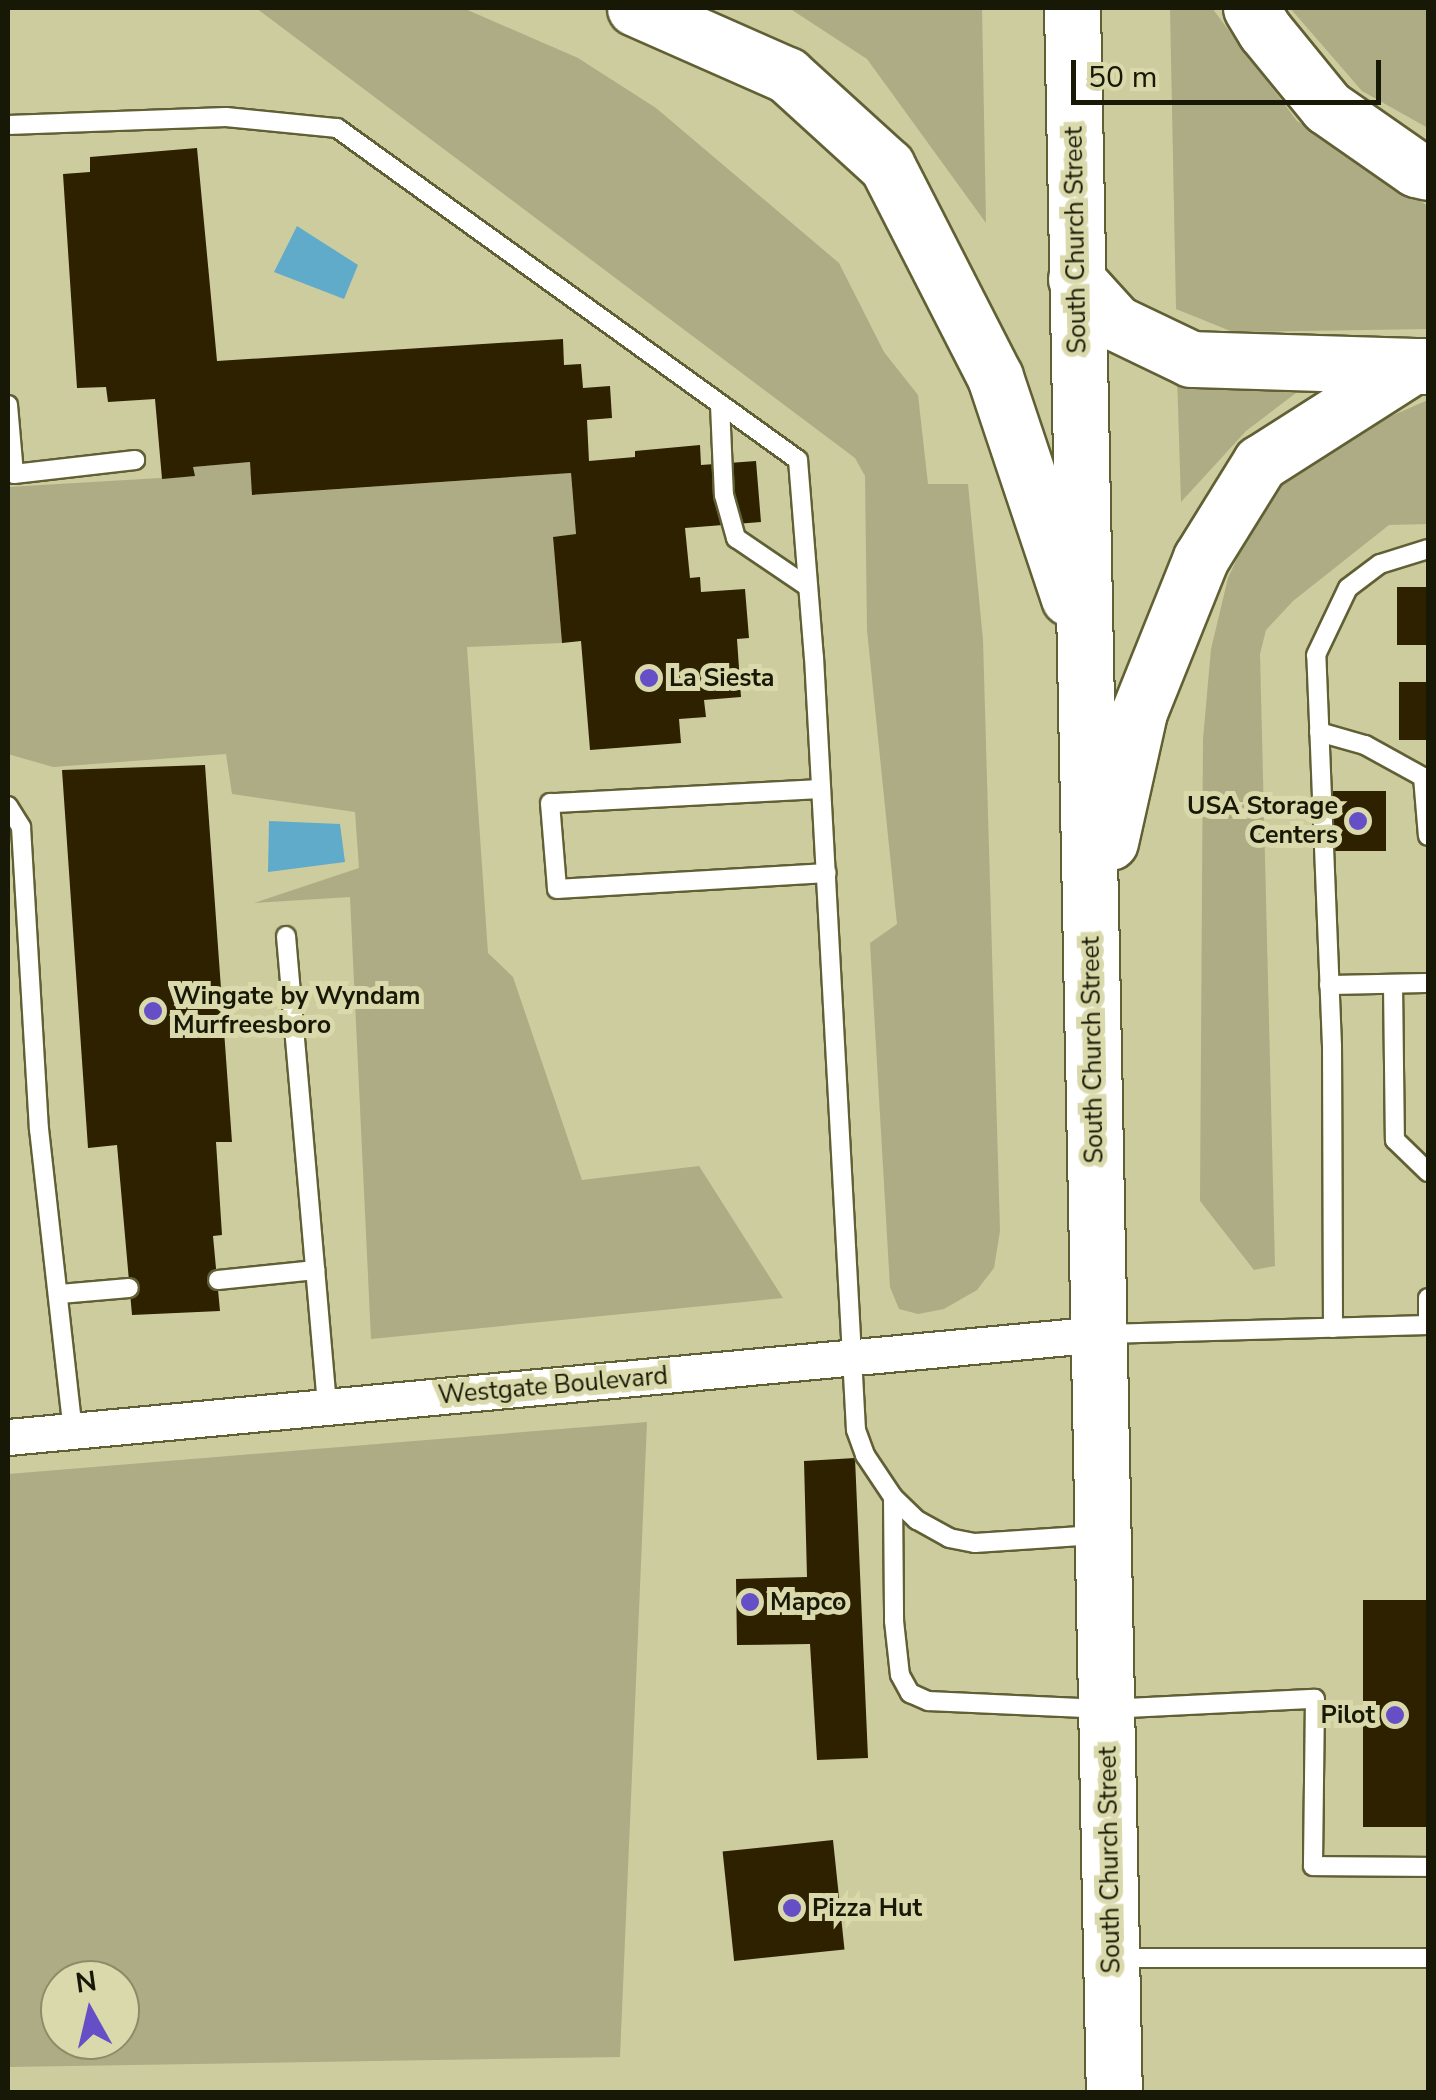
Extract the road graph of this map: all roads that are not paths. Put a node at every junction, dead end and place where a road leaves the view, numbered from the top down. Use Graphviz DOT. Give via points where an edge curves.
graph roads {
  1 [pos="636,8"];
  2 [pos="1072,8"];
  3 [pos="1252,8"];
  4 [pos="8,125"];
  5 [pos="1428,172"];
  6 [pos="1076,279"];
  7 [pos="1420,366"];
  8 [pos="8,405"];
  9 [pos="720,405"];
  10 [pos="134,460"];
  11 [pos="1428,549"];
  12 [pos="808,587"];
  13 [pos="1084,644"];
  14 [pos="1318,732"];
  15 [pos="822,789"];
  16 [pos="8,806"];
  17 [pos="1428,836"];
  18 [pos="826,874"];
  19 [pos="1090,928"];
  20 [pos="286,936"];
  21 [pos="1428,983"];
  22 [pos="1393,984"];
  23 [pos="1329,986"];
  24 [pos="1428,1172"];
  25 [pos="315,1270"];
  26 [pos="218,1280"];
  27 [pos="129,1288"];
  28 [pos="60,1294"];
  29 [pos="1428,1298"];
  30 [pos="1333,1328"];
  31 [pos="1100,1334"];
  32 [pos="854,1358"];
  33 [pos="327,1407"];
  34 [pos="72,1431"];
  35 [pos="8,1437"];
  36 [pos="893,1496"];
  37 [pos="1103,1534"];
  38 [pos="1107,1709"];
  39 [pos="1428,1867"];
  40 [pos="1112,1958"];
  41 [pos="1428,1958"];
  42 [pos="1114,2092"];
  1 -- 13 [label="highway" via="787,75 887,166 995,377"];
  2 -- 6 [label="highway, South Church Street"];
  3 -- 5 [label="highway" via="1328,108"];
  4 -- 9 [label="lane" via="226,117 337,128"];
  6 -- 7 [label="highway" via="1116,323 1191,359"];
  6 -- 13 [label="highway, South Church Street"];
  7 -- 19 [label="highway" via="1260,462 1201,558 1138,712"];
  8 -- 10 [label="lane" via="14,474"];
  9 -- 12 [label="lane" via="724,495 736,538"];
  9 -- 12 [label="lane" via="798,460"];
  11 -- 14 [label="lane" via="1380,564 1348,588 1316,655"];
  12 -- 15 [label="lane"];
  13 -- 19 [label="highway, South Church Street"];
  14 -- 17 [label="lane" via="1365,745 1423,777"];
  14 -- 23 [label="lane"];
  15 -- 18 [label="lane"];
  15 -- 18 [label="lane" via="550,803 557,889"];
  16 -- 28 [label="lane" via="21,827 39,1128"];
  18 -- 32 [label="lane"];
  19 -- 31 [label="highway, South Church Street"];
  20 -- 25 [label="lane"];
  21 -- 22 [label="lane"];
  22 -- 23 [label="lane"];
  22 -- 24 [label="lane" via="1395,1140"];
  23 -- 30 [label="lane"];
  25 -- 26 [label="lane"];
  25 -- 33 [label="lane"];
  27 -- 28 [label="lane"];
  28 -- 34 [label="lane"];
  29 -- 30 [label="lane" via="1428,1325"];
  30 -- 31 [label="lane"];
  31 -- 32 [label="street, Westgate Boulevard"];
  31 -- 37 [label="highway, South Church Street"];
  32 -- 33 [label="street, Westgate Boulevard"];
  32 -- 36 [label="lane" via="856,1430"];
  33 -- 34 [label="street, Westgate Boulevard"];
  34 -- 35 [label="street, Westgate Boulevard"];
  36 -- 37 [label="lane" via="949,1538"];
  36 -- 38 [label="lane" via="894,1621 900,1675 910,1693 928,1701"];
  37 -- 38 [label="highway, South Church Street"];
  38 -- 39 [label="lane" via="1315,1699 1313,1866"];
  38 -- 40 [label="highway, South Church Street"];
  40 -- 41 [label="lane"];
  40 -- 42 [label="highway, South Church Street"];
}
